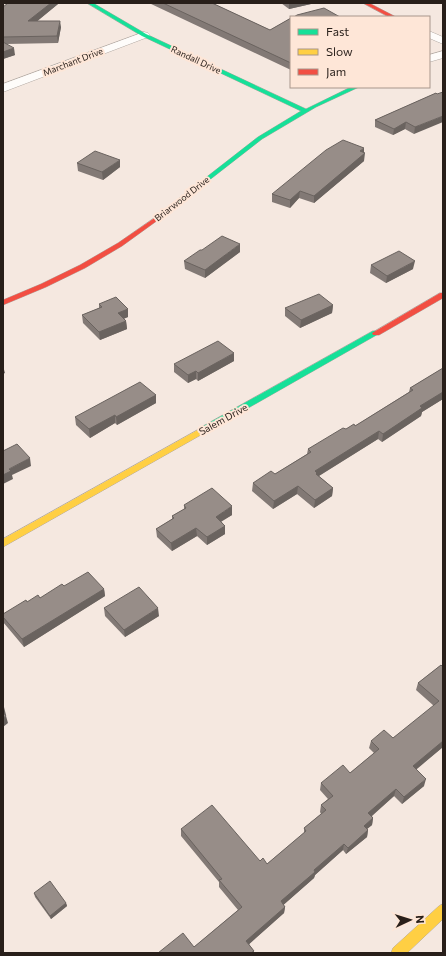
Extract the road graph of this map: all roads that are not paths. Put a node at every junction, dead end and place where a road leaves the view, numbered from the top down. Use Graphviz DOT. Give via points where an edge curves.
graph roads {
  1 [pos="89,3"];
  2 [pos="365,3"];
  3 [pos="391,16"];
  4 [pos="430,34"];
  5 [pos="144,35"];
  6 [pos="443,41"];
  7 [pos="443,54"];
  8 [pos="430,59"];
  9 [pos="3,88"];
  10 [pos="354,88"];
  11 [pos="306,111"];
  12 [pos="443,295"];
  13 [pos="3,303"];
  14 [pos="3,543"];
  15 [pos="443,910"];
  16 [pos="398,953"];
  1 -- 5 [label="street, Randall Drive"];
  2 -- 3 [label="street"];
  4 -- 6 [label="street"];
  5 -- 9 [label="street, Marchant Drive"];
  5 -- 11 [label="street, Randall Drive"];
  7 -- 8 [label="street"];
  10 -- 11 [label="street, Briarwood Drive"];
  11 -- 13 [label="street, Briarwood Drive" via="248,146 183,198 106,254 64,277"];
  12 -- 14 [label="street, Salem Drive"];
  15 -- 16 [label="street"];
}
